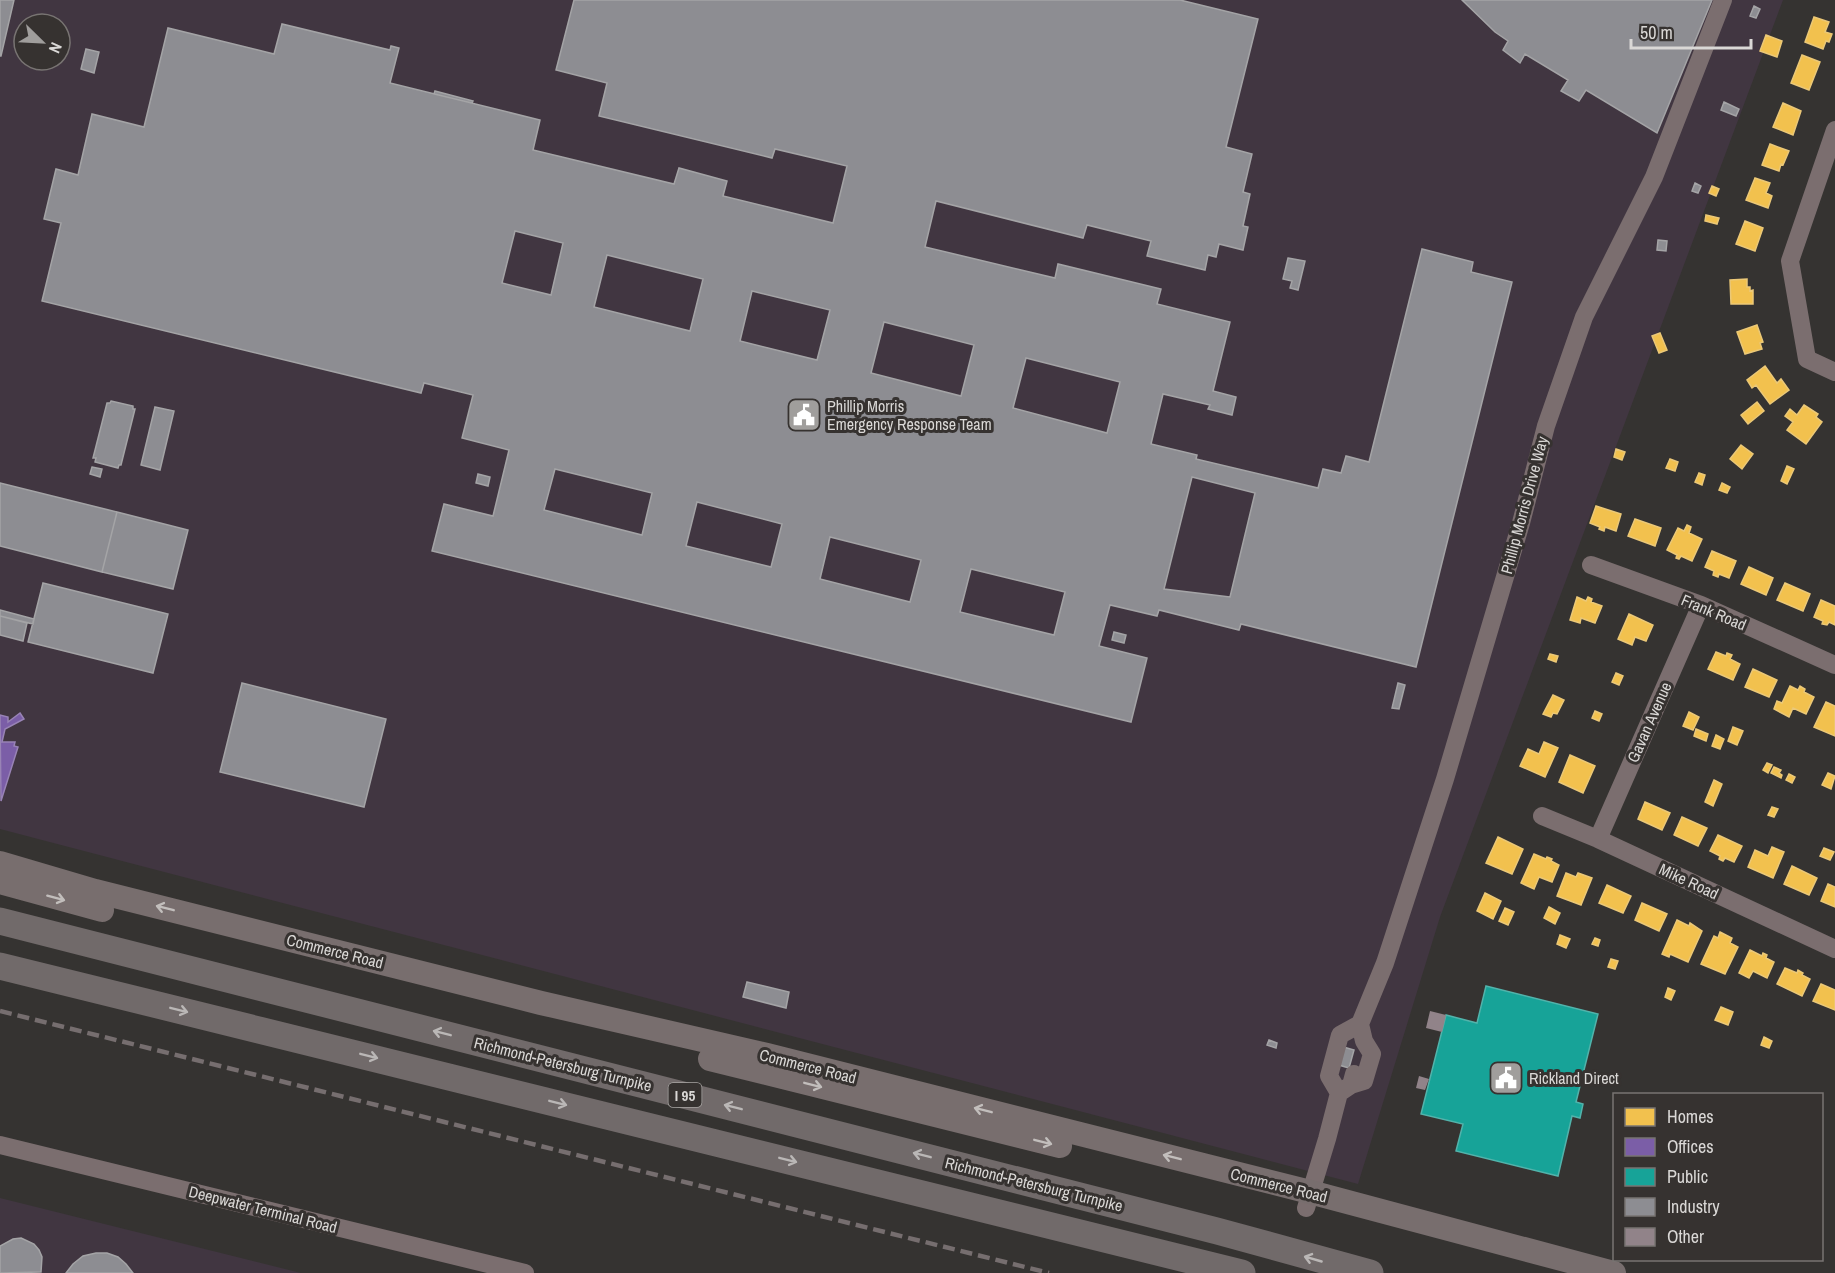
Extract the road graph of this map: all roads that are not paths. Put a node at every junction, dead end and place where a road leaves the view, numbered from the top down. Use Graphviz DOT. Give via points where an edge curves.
graph roads {
  1 [pos="1723,0"];
  2 [pos="1835,130"];
  3 [pos="1835,372"];
  4 [pos="1591,565"];
  5 [pos="1701,605"];
  6 [pos="1835,665"];
  7 [pos="1542,816"];
  8 [pos="1598,839"];
  9 [pos="0,863"];
  10 [pos="0,882"];
  11 [pos="0,921"];
  12 [pos="1835,949"];
  13 [pos="0,966"];
  14 [pos="0,976"];
  15 [pos="139,1000"];
  16 [pos="1362,1032"];
  17 [pos="1345,1089"];
  18 [pos="0,1145"];
  19 [pos="1308,1200"];
  20 [pos="525,1273"];
  21 [pos="1242,1273"];
  22 [pos="1370,1273"];
  23 [pos="1560,1273"];
  24 [pos="1614,1273"];
  1 -- 16 [label="street, Phillip Morris Drive Way" via="1654,177 1584,317 1546,426 1445,779"];
  2 -- 3 [label="street" via="1790,261 1807,359"];
  4 -- 5 [label="street, Frank Road"];
  5 -- 6 [label="street, Frank Road"];
  5 -- 8 [label="street, Gavan Avenue"];
  7 -- 8 [label="street, Mike Road"];
  8 -- 12 [label="street, Mike Road"];
  19 -- 9 [label="main road, Commerce Road, one-way" via="778,1058 106,894"];
  10 -- 19 [label="main road, Commerce Road, one-way" via="745,1067"];
  22 -- 11 [label="highway, Richmond-Petersburg Turnpike / I 95, one-way"];
  13 -- 15 [label="highway, I 95"];
  14 -- 15 [label="highway"];
  15 -- 21 [label="highway, I 95, one-way"];
  16 -- 17 [label="street, Phillip Morris Drive Way"];
  16 -- 17 [label="street, Phillip Morris Drive Way" via="1340,1035 1329,1077"];
  17 -- 19 [label="street, Phillip Morris Drive Way"];
  18 -- 20 [label="street, Deepwater Terminal Road"];
  19 -- 23 [label="main road, Commerce Road"];
  19 -- 24 [label="main road, Commerce Road"];
}
